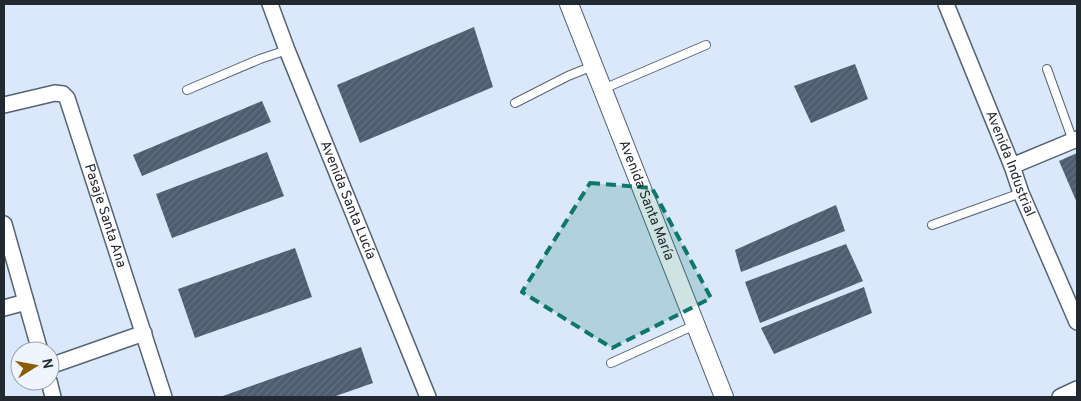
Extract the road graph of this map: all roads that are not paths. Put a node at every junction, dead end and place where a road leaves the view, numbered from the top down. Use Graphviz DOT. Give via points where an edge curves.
graph roads {
  1 [pos="270,4"];
  2 [pos="569,4"];
  3 [pos="946,4"];
  4 [pos="706,45"];
  5 [pos="287,50"];
  6 [pos="593,66"];
  7 [pos="1047,69"];
  8 [pos="602,89"];
  9 [pos="187,90"];
  10 [pos="515,103"];
  11 [pos="4,106"];
  12 [pos="1075,140"];
  13 [pos="1012,166"];
  14 [pos="1021,193"];
  15 [pos="4,224"];
  16 [pos="932,225"];
  17 [pos="26,302"];
  18 [pos="4,308"];
  19 [pos="1077,322"];
  20 [pos="695,325"];
  21 [pos="144,332"];
  22 [pos="37,341"];
  23 [pos="60,362"];
  24 [pos="611,362"];
  25 [pos="1077,389"];
  26 [pos="164,397"];
  27 [pos="428,397"];
  28 [pos="724,397"];
  29 [pos="1060,397"];
  1 -- 5 [label="street, Avenida Santa Lucía"];
  2 -- 6 [label="street, Avenida Santa María"];
  3 -- 13 [label="street, Avenida Industrial"];
  4 -- 8 [label="lane"];
  5 -- 9 [label="lane"];
  5 -- 27 [label="street, Avenida Santa Lucía"];
  6 -- 8 [label="street, Avenida Santa María"];
  6 -- 10 [label="lane"];
  7 -- 12 [label="lane"];
  8 -- 20 [label="street, Avenida Santa María"];
  11 -- 21 [label="street, Pasaje Santa Ana" via="55,93 67,98"];
  12 -- 13 [label="street"];
  13 -- 14 [label="street, Avenida Industrial"];
  14 -- 16 [label="lane"];
  14 -- 19 [label="street, Avenida Industrial"];
  15 -- 17 [label="street"];
  17 -- 18 [label="street"];
  17 -- 22 [label="street"];
  20 -- 24 [label="lane"];
  20 -- 28 [label="street, Avenida Santa María"];
  21 -- 23 [label="street"];
  21 -- 26 [label="street, Pasaje Santa Ana"];
  25 -- 29 [label="street"];
}
